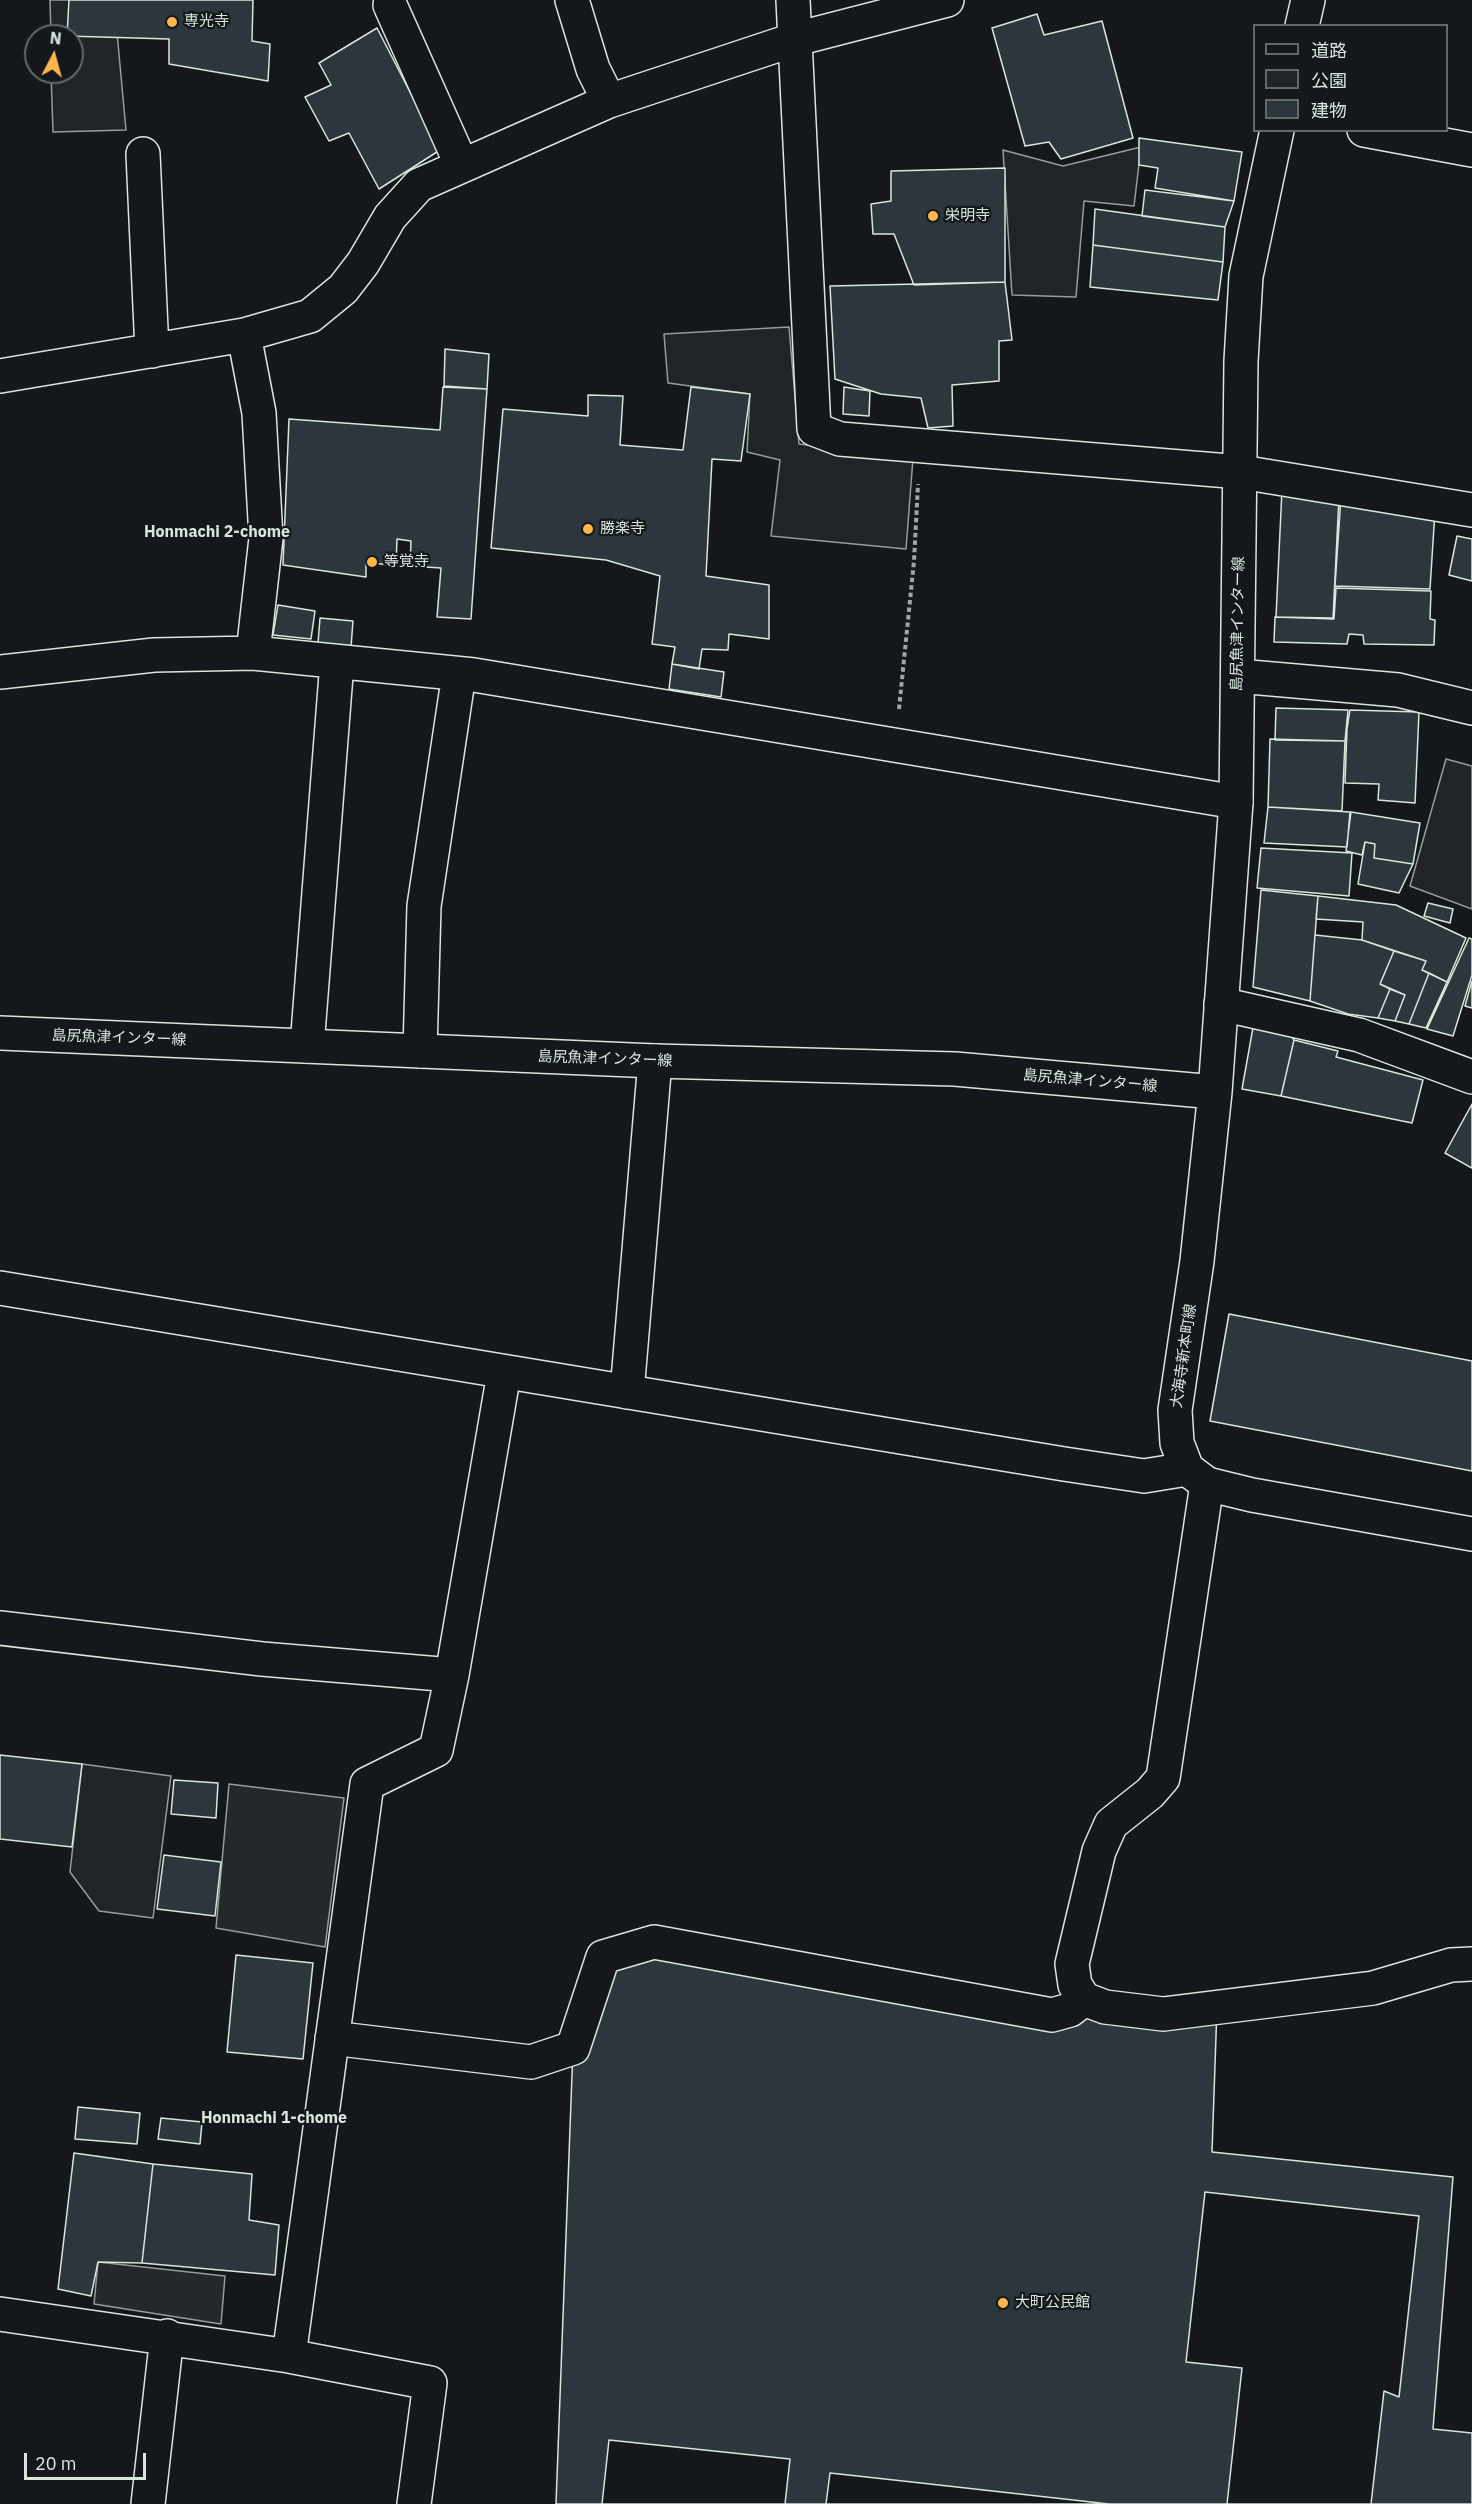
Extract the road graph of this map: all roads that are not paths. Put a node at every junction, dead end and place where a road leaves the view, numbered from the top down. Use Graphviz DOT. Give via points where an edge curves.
graph roads {
  1 [pos="572,0"];
  2 [pos="793,0"];
  3 [pos="946,0"];
  4 [pos="1308,0"];
  5 [pos="390,5"];
  6 [pos="1302,24"];
  7 [pos="796,39"];
  8 [pos="609,101"];
  9 [pos="1278,132"];
  10 [pos="1375,132"];
  11 [pos="1472,150"];
  12 [pos="144,154"];
  13 [pos="462,166"];
  14 [pos="244,335"];
  15 [pos="152,351"];
  16 [pos="0,376"];
  17 [pos="1240,472"];
  18 [pos="1472,510"];
  19 [pos="253,653"];
  20 [pos="336,662"];
  21 [pos="0,672"];
  22 [pos="459,674"];
  23 [pos="1238,676"];
  24 [pos="1472,708"];
  25 [pos="1236,802"];
  26 [pos="1221,1004"];
  27 [pos="0,1033"];
  28 [pos="307,1046"];
  29 [pos="420,1051"];
  30 [pos="655,1061"];
  31 [pos="1472,1077"];
  32 [pos="1215,1092"];
  33 [pos="0,1288"];
  34 [pos="504,1373"];
  35 [pos="627,1392"];
  36 [pos="1197,1476"];
  37 [pos="1472,1534"];
  38 [pos="0,1628"];
  39 [pos="452,1675"];
  40 [pos="1472,1964"];
  41 [pos="1084,1999"];
  42 [pos="332,2038"];
  43 [pos="0,2314"];
  44 [pos="167,2336"];
  45 [pos="289,2356"];
  46 [pos="148,2504"];
  47 [pos="414,2504"];
  1 -- 8 [label="street" via="592,69"];
  2 -- 7 [label="street"];
  3 -- 7 [label="street"];
  4 -- 6 [label="street"];
  5 -- 13 [label="street"];
  7 -- 8 [label="street"];
  7 -- 17 [label="street" via="814,429 840,439"];
  8 -- 13 [label="street"];
  9 -- 17 [label="street, 島尻魚津インター線" via="1246,276"];
  10 -- 11 [label="street"];
  12 -- 15 [label="street"];
  13 -- 14 [label="street" via="419,186 390,217 343,289 310,316"];
  14 -- 15 [label="street"];
  14 -- 19 [label="street" via="259,413 266,538"];
  15 -- 16 [label="street"];
  17 -- 18 [label="street"];
  17 -- 23 [label="street, 島尻魚津インター線"];
  19 -- 20 [label="street"];
  19 -- 21 [label="street" via="154,655"];
  20 -- 22 [label="street"];
  20 -- 28 [label="street"];
  22 -- 25 [label="street"];
  22 -- 29 [label="street" via="424,906"];
  23 -- 24 [label="street" via="1398,690"];
  23 -- 25 [label="street, 島尻魚津インター線"];
  25 -- 26 [label="street, 島尻魚津インター線"];
  26 -- 31 [label="street" via="1359,1035"];
  26 -- 32 [label="street, 島尻魚津インター線"];
  27 -- 28 [label="street, 島尻魚津インター線"];
  28 -- 29 [label="street, 島尻魚津インター線"];
  29 -- 30 [label="street, 島尻魚津インター線"];
  30 -- 32 [label="street, 島尻魚津インター線" via="955,1069"];
  30 -- 35 [label="street"];
  32 -- 36 [label="street, 大海寺新本町線" via="1197,1261 1175,1410 1177,1443"];
  33 -- 34 [label="street"];
  34 -- 35 [label="street"];
  34 -- 39 [label="street"];
  35 -- 36 [label="street" via="1144,1476"];
  36 -- 37 [label="street" via="1252,1495"];
  36 -- 41 [label="street" via="1163,1778 1111,1824 1099,1851 1072,1964 1075,1985"];
  38 -- 39 [label="street" via="262,1659"];
  39 -- 42 [label="street" via="436,1750 367,1784"];
  40 -- 41 [label="street" via="1451,1965 1374,1988 1163,2014 1105,2007"];
  41 -- 42 [label="street" via="1070,2010 1052,2015 654,1942 603,1957 573,2048 531,2062"];
  42 -- 45 [label="street"];
  43 -- 44 [label="street"];
  44 -- 45 [label="street"];
  44 -- 46 [label="street"];
  45 -- 47 [label="street" via="430,2383"];
}
